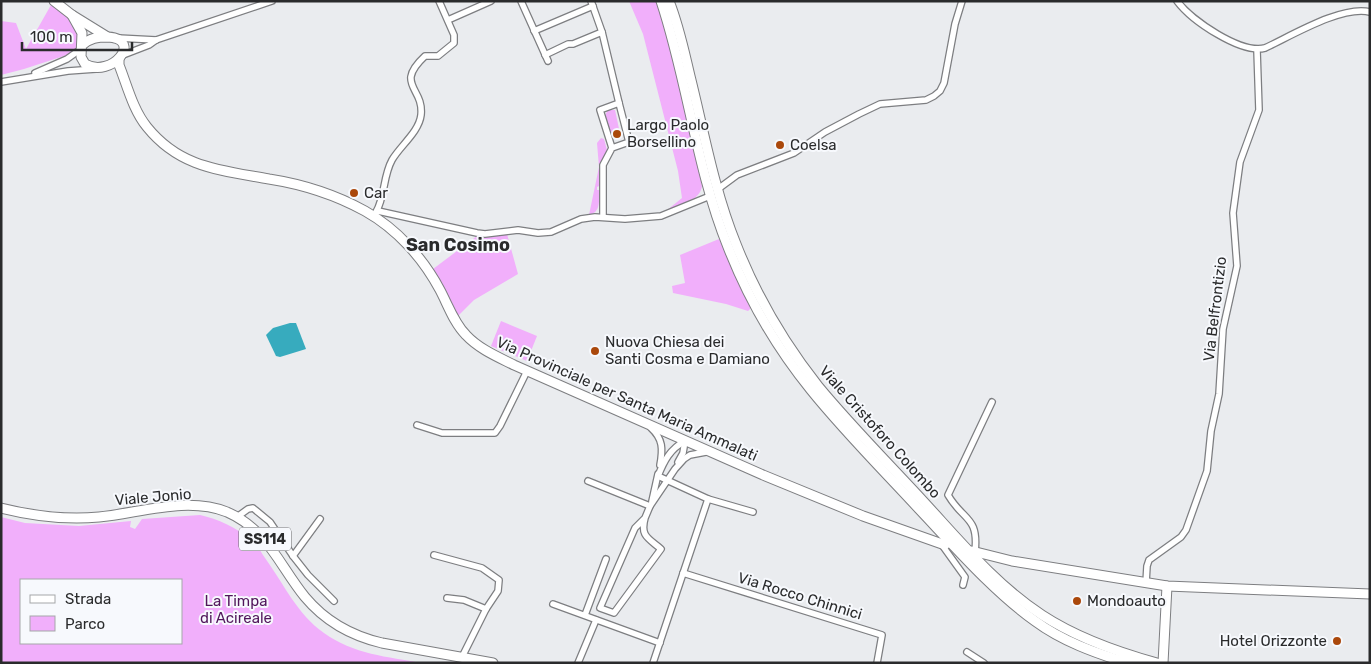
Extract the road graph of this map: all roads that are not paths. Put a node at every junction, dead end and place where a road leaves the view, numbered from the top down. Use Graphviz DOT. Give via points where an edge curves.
graph roads {
  1 [pos="54,1"];
  2 [pos="272,1"];
  3 [pos="440,1"];
  4 [pos="491,1"];
  5 [pos="521,1"];
  6 [pos="660,1"];
  7 [pos="669,1"];
  8 [pos="962,1"];
  9 [pos="1178,1"];
  10 [pos="592,4"];
  11 [pos="1370,12"];
  12 [pos="72,15"];
  13 [pos="448,20"];
  14 [pos="534,32"];
  15 [pos="602,32"];
  16 [pos="112,38"];
  17 [pos="156,40"];
  18 [pos="82,47"];
  19 [pos="1257,50"];
  20 [pos="545,55"];
  21 [pos="121,57"];
  22 [pos="548,61"];
  23 [pos="100,68"];
  24 [pos="26,77"];
  25 [pos="1,82"];
  26 [pos="127,86"];
  27 [pos="618,100"];
  28 [pos="612,148"];
  29 [pos="718,189"];
  30 [pos="710,196"];
  31 [pos="376,213"];
  32 [pos="603,217"];
  33 [pos="527,371"];
  34 [pos="992,402"];
  35 [pos="646,423"];
  36 [pos="418,425"];
  37 [pos="685,440"];
  38 [pos="710,451"];
  39 [pos="675,468"];
  40 [pos="658,476"];
  41 [pos="668,480"];
  42 [pos="588,481"];
  43 [pos="708,499"];
  44 [pos="650,506"];
  45 [pos="1,508"];
  46 [pos="753,512"];
  47 [pos="237,517"];
  48 [pos="645,518"];
  49 [pos="320,519"];
  50 [pos="944,545"];
  51 [pos="973,552"];
  52 [pos="434,555"];
  53 [pos="293,556"];
  54 [pos="606,559"];
  55 [pos="684,573"];
  56 [pos="1146,583"];
  57 [pos="963,586"];
  58 [pos="1167,586"];
  59 [pos="1370,594"];
  60 [pos="447,598"];
  61 [pos="334,601"];
  62 [pos="553,604"];
  63 [pos="486,609"];
  64 [pos="584,616"];
  65 [pos="596,620"];
  66 [pos="1068,641"];
  67 [pos="660,642"];
  68 [pos="967,652"];
  69 [pos="462,657"];
  70 [pos="493,663"];
  71 [pos="578,663"];
  72 [pos="654,663"];
  73 [pos="876,663"];
  74 [pos="984,663"];
  75 [pos="1128,663"];
  76 [pos="1138,663"];
  77 [pos="1158,663"];
  78 [pos="1163,663"];
  1 -- 12 [label="main road"];
  2 -- 17 [label="street"];
  3 -- 13 [label="street"];
  4 -- 13 [label="street"];
  5 -- 14 [label="street"];
  6 -- 30 [label="main road, Viale Cristoforo Colombo" via="674,43"];
  7 -- 29 [label="main road, Viale Cristoforo Colombo"];
  8 -- 29 [label="street" via="944,83 934,96 926,100 880,104 825,132 794,154 737,174"];
  9 -- 19 [label="street" via="1207,28"];
  10 -- 14 [label="street"];
  10 -- 15 [label="street"];
  11 -- 19 [label="street" via="1339,14"];
  12 -- 16 [label="main road"];
  12 -- 18 [label="main road" via="82,33"];
  13 -- 31 [label="street" via="454,43 438,56 425,56 411,73 410,80 421,114 411,135 392,160"];
  14 -- 20 [label="street"];
  15 -- 20 [label="street"];
  15 -- 27 [label="street"];
  16 -- 17 [label="street"];
  16 -- 18 [label="main road" via="91,38"];
  16 -- 21 [label="main road" via="120,40 124,47"];
  17 -- 21 [label="street"];
  18 -- 23 [label="main road" via="81,57 85,64"];
  18 -- 24 [label="street" via="67,59"];
  19 -- 56 [label="street, Via Belfrontizio" via="1259,110 1240,162 1232,213 1237,266 1223,329 1219,394 1210,431 1207,471 1186,530 1150,560"];
  20 -- 22 [label="street"];
  21 -- 23 [label="main road"];
  21 -- 26 [label="main road, Via Provinciale per Santa Maria Ammalati" via="119,65"];
  23 -- 24 [label="street"];
  23 -- 26 [label="main road" via="114,71"];
  24 -- 25 [label="street"];
  26 -- 31 [label="main road, Via Provinciale per Santa Maria Ammalati" via="146,126 175,154 217,170 317,191"];
  27 -- 28 [label="street" via="600,110"];
  27 -- 28 [label="street" via="629,142"];
  28 -- 32 [label="street" via="603,165"];
  29 -- 77 [label="main road, Viale Cristoforo Colombo" via="748,273 788,344 834,405 936,516 1006,588 1042,616 1111,649"];
  30 -- 32 [label="street" via="661,216 625,220"];
  30 -- 66 [label="main road, Viale Cristoforo Colombo" via="746,289 776,343 811,390 1005,597 1036,622"];
  31 -- 32 [label="street" via="485,234 518,230 551,232 581,219"];
  31 -- 33 [label="main road, Via Provinciale per Santa Maria Ammalati" via="420,258 466,335 494,355"];
  33 -- 35 [label="main road, Via Provinciale per Santa Maria Ammalati"];
  33 -- 36 [label="street" via="495,433 442,433"];
  34 -- 51 [label="street" via="948,495 975,530"];
  35 -- 37 [label="main road, Via Provinciale per Santa Maria Ammalati"];
  35 -- 40 [label="street" via="661,439"];
  37 -- 38 [label="main road, Via Provinciale per Santa Maria Ammalati"];
  37 -- 39 [label="street"];
  37 -- 40 [label="street" via="666,458"];
  38 -- 39 [label="street" via="690,455"];
  38 -- 50 [label="main road, Via Provinciale per Santa Maria Ammalati" via="855,513"];
  39 -- 41 [label="street"];
  40 -- 41 [label="street"];
  40 -- 44 [label="street"];
  41 -- 43 [label="street"];
  41 -- 44 [label="street"];
  42 -- 44 [label="street"];
  43 -- 46 [label="street"];
  43 -- 55 [label="street"];
  44 -- 48 [label="street"];
  45 -- 47 [label="main road, Viale Jonio / SS114" via="69,517 97,517 193,506 224,511"];
  47 -- 53 [label="street" via="248,509 258,511 270,522"];
  47 -- 69 [label="main road, Viale Jonio / SS114" via="262,536 306,597 344,629 382,643"];
  48 -- 48 [label="street" via="643,534 661,549 614,613 600,608 635,528"];
  49 -- 53 [label="street"];
  50 -- 57 [label="street" via="965,577"];
  51 -- 56 [label="main road"];
  52 -- 63 [label="street" via="482,568 499,580 498,591"];
  53 -- 61 [label="street"];
  54 -- 64 [label="street"];
  55 -- 67 [label="street"];
  55 -- 73 [label="street, Via Rocco Chinnici" via="882,634"];
  56 -- 58 [label="main road"];
  58 -- 59 [label="main road"];
  58 -- 78 [label="main road"];
  60 -- 63 [label="street" via="464,600"];
  62 -- 64 [label="street"];
  63 -- 69 [label="street"];
  64 -- 65 [label="street"];
  65 -- 67 [label="street"];
  65 -- 71 [label="street"];
  66 -- 75 [label="main road, Viale Cristoforo Colombo"];
  66 -- 76 [label="main road"];
  67 -- 72 [label="street"];
  68 -- 74 [label="street"];
  69 -- 70 [label="main road, Viale Jonio / SS114"];
}
